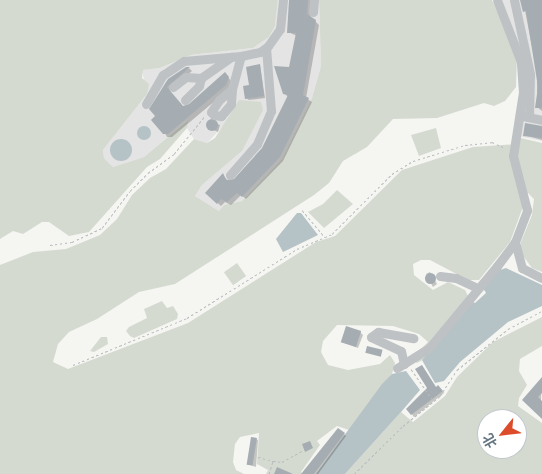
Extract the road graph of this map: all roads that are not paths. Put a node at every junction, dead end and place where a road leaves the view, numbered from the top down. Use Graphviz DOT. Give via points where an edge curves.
graph roads {
  1 [pos="283,0"];
  2 [pos="314,0"];
  3 [pos="497,0"];
  4 [pos="514,0"];
  5 [pos="313,12"];
  6 [pos="266,48"];
  7 [pos="236,56"];
  8 [pos="201,78"];
  9 [pos="173,87"];
  10 [pos="185,100"];
  11 [pos="146,104"];
  12 [pos="211,112"];
  13 [pos="518,115"];
  14 [pos="528,117"];
  15 [pos="542,120"];
  16 [pos="230,175"];
  17 [pos="514,242"];
  18 [pos="440,276"];
  19 [pos="542,278"];
  20 [pos="477,288"];
  21 [pos="413,338"];
  1 -- 6 [label="street" via="280,29"];
  2 -- 5 [label="street"];
  3 -- 13 [label="street" via="521,62 523,92"];
  4 -- 14 [label="street" via="530,74"];
  6 -- 7 [label="street"];
  6 -- 16 [label="street" via="271,111 257,144"];
  7 -- 8 [label="street"];
  7 -- 11 [label="street" via="184,61 163,76"];
  7 -- 12 [label="street" via="232,89"];
  8 -- 9 [label="street" via="186,78"];
  8 -- 10 [label="street" via="199,86"];
  13 -- 14 [label="street"];
  13 -- 17 [label="street" via="513,156 527,210"];
  14 -- 15 [label="street"];
  17 -- 19 [label="street" via="522,268"];
  17 -- 20 [label="street"];
  18 -- 20 [label="street" via="456,278"];
  20 -- 21 [label="street" via="428,348 403,365 401,351 371,337 378,332"];
}
